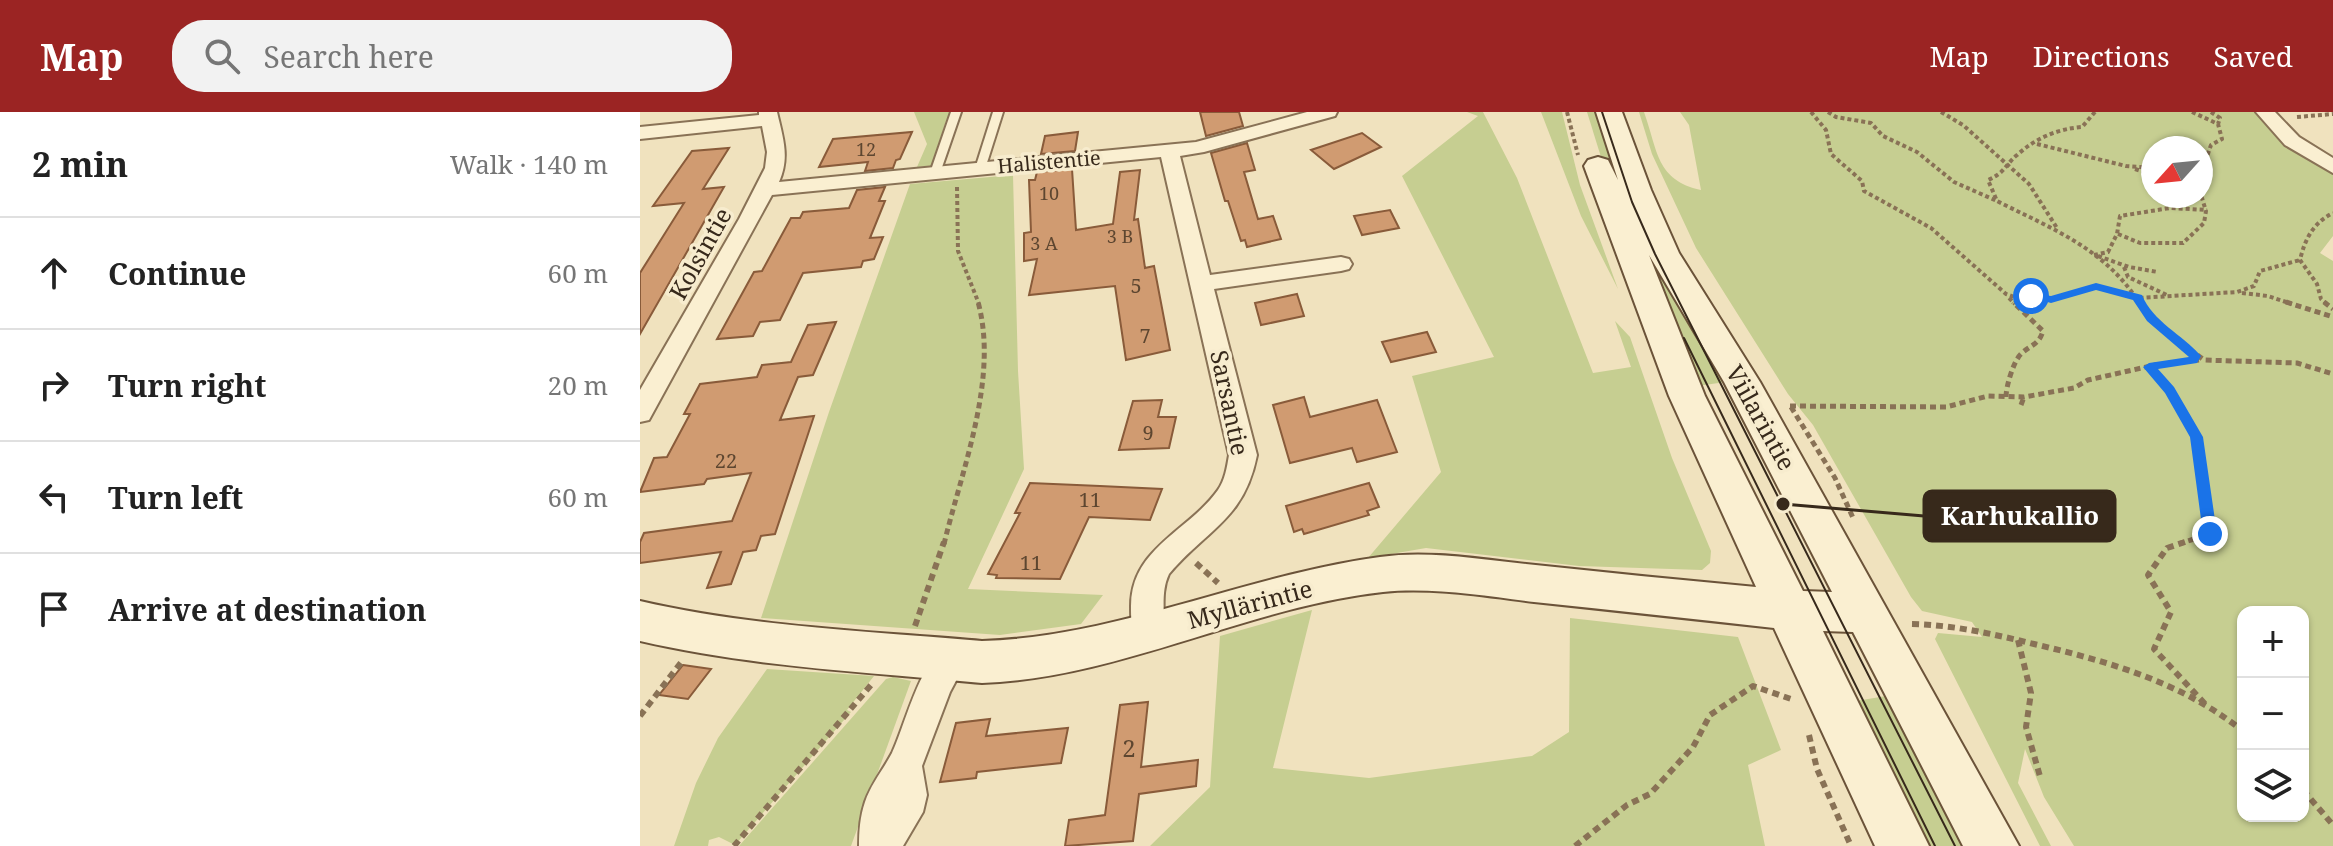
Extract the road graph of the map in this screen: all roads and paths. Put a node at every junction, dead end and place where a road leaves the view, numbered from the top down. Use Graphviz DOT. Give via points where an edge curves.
graph roads {
  1 [pos="956,112"];
  2 [pos="998,112"];
  3 [pos="1328,112"];
  4 [pos="1583,112"];
  5 [pos="1609,112"];
  6 [pos="1811,112"];
  7 [pos="1828,112"];
  8 [pos="1941,112"];
  9 [pos="2095,112"];
  10 [pos="2192,112"];
  11 [pos="2211,112"];
  12 [pos="2265,112"];
  13 [pos="2333,114"];
  14 [pos="768,116"];
  15 [pos="2296,117"];
  16 [pos="2218,124"];
  17 [pos="640,133"];
  18 [pos="2037,144"];
  19 [pos="2213,144"];
  20 [pos="1169,151"];
  21 [pos="2008,166"];
  22 [pos="2126,166"];
  23 [pos="2141,167"];
  24 [pos="2333,167"];
  25 [pos="970,170"];
  26 [pos="2141,171"];
  27 [pos="935,173"];
  28 [pos="766,189"];
  29 [pos="1997,201"];
  30 [pos="2207,210"];
  31 [pos="2333,213"];
  32 [pos="2057,229"];
  33 [pos="2117,234"];
  34 [pos="2093,255"];
  35 [pos="2300,260"];
  36 [pos="1341,264"];
  37 [pos="2124,266"];
  38 [pos="2158,272"];
  39 [pos="2118,276"];
  40 [pos="2128,277"];
  41 [pos="1202,283"];
  42 [pos="2237,292"];
  43 [pos="2006,294"];
  44 [pos="2169,295"];
  45 [pos="2138,298"];
  46 [pos="2333,309"];
  47 [pos="2333,317"];
  48 [pos="2194,358"];
  49 [pos="2149,367"];
  50 [pos="2333,374"];
  51 [pos="2006,397"];
  52 [pos="2024,397"];
  53 [pos="2021,405"];
  54 [pos="1790,406"];
  55 [pos="640,413"];
  56 [pos="1185,541"];
  57 [pos="1223,587"];
  58 [pos="1790,610"];
  59 [pos="1888,618"];
  60 [pos="640,621"];
  61 [pos="1148,632"];
  62 [pos="909,638"];
  63 [pos="2018,640"];
  64 [pos="691,650"];
  65 [pos="951,660"];
  66 [pos="878,677"];
  67 [pos="1802,703"];
  68 [pos="2205,704"];
  69 [pos="640,715"];
  70 [pos="2237,727"];
  71 [pos="2041,780"];
  72 [pos="2309,797"];
  73 [pos="2333,825"];
  74 [pos="734,846"];
  75 [pos="879,846"];
  76 [pos="1575,846"];
  77 [pos="1902,846"];
  78 [pos="1992,846"];
  1 -- 27 [label="lane"];
  2 -- 25 [label="lane"];
  3 -- 20 [label="street, Halistentie" via="1209,146"];
  4 -- 58 [label="main road" via="1608,194 1687,396"];
  5 -- 59 [label="main road, Viilarintie" via="1663,253"];
  6 -- 43 [label="path" via="1826,130 1831,154 1862,181 1864,191 1931,228"];
  7 -- 29 [label="path" via="1871,123 1954,182"];
  8 -- 21 [label="path"];
  9 -- 18 [label="path" via="2082,127 2059,129"];
  10 -- 16 [label="path"];
  11 -- 16 [label="path" via="2220,118"];
  12 -- 24 [label="street" via="2292,141"];
  13 -- 15 [label="path"];
  14 -- 17 [label="street"];
  14 -- 28 [label="street, Kolsintie" via="777,159"];
  16 -- 19 [label="path" via="2222,139"];
  18 -- 21 [label="path"];
  18 -- 22 [label="path"];
  20 -- 25 [label="street, Halistentie"];
  20 -- 41 [label="street, Sarsantie"];
  21 -- 29 [label="path" via="1988,180"];
  21 -- 32 [label="path" via="2029,184"];
  22 -- 23 [label="path"];
  22 -- 26 [label="path"];
  25 -- 27 [label="street, Halistentie"];
  25 -- 62 [label="path" via="955,208 956,236 985,327 983,387 941,555"];
  27 -- 28 [label="street, Halistentie"];
  28 -- 55 [label="street, Kolsintie"];
  29 -- 32 [label="path"];
  30 -- 33 [label="path" via="2170,208 2120,216"];
  30 -- 33 [label="path" via="2206,222 2183,243 2140,243"];
  31 -- 35 [label="path" via="2318,220 2305,239"];
  32 -- 34 [label="path"];
  33 -- 34 [label="path" via="2108,252"];
  34 -- 37 [label="path"];
  34 -- 39 [label="path"];
  35 -- 42 [label="path" via="2260,271 2254,286"];
  35 -- 46 [label="path" via="2321,299"];
  36 -- 41 [label="street"];
  37 -- 38 [label="path"];
  37 -- 40 [label="path"];
  39 -- 40 [label="path"];
  39 -- 45 [label="path"];
  40 -- 44 [label="path"];
  41 -- 56 [label="street, Sarsantie" via="1243,455 1237,485"];
  42 -- 44 [label="path"];
  42 -- 47 [label="path"];
  43 -- 45 [label="path" via="2051,299 2096,287"];
  43 -- 51 [label="path" via="2043,331 2034,346 2019,355"];
  44 -- 45 [label="path"];
  45 -- 48 [label="path" via="2151,319"];
  48 -- 49 [label="path"];
  48 -- 50 [label="path" via="2297,363"];
  49 -- 52 [label="path"];
  49 -- 68 [label="path" via="2170,390 2197,437 2210,534 2167,548 2148,575 2171,612 2154,649"];
  51 -- 52 [label="path"];
  51 -- 54 [label="path" via="1946,407"];
  52 -- 53 [label="path"];
  56 -- 57 [label="path" via="1203,572"];
  56 -- 61 [label="street, Sarsantie" via="1150,581"];
  58 -- 59 [label="main road, Myllärintie"];
  58 -- 61 [label="main road, Myllärintie" via="1454,575 1384,574 1317,586"];
  58 -- 77 [label="main road"];
  59 -- 63 [label="path"];
  59 -- 78 [label="main road, Viilarintie"];
  60 -- 65 [label="main road, Myllärintie" via="741,640"];
  61 -- 65 [label="main road, Myllärintie" via="1045,656"];
  63 -- 68 [label="path" via="2106,661"];
  63 -- 71 [label="path" via="2031,693 2026,727"];
  64 -- 69 [label="path"];
  65 -- 75 [label="street" via="904,766 884,795 877,816"];
  66 -- 74 [label="path"];
  67 -- 76 [label="path" via="1753,686 1710,715 1693,747 1650,794 1627,805"];
  68 -- 70 [label="path"];
  72 -- 73 [label="path"];
}
